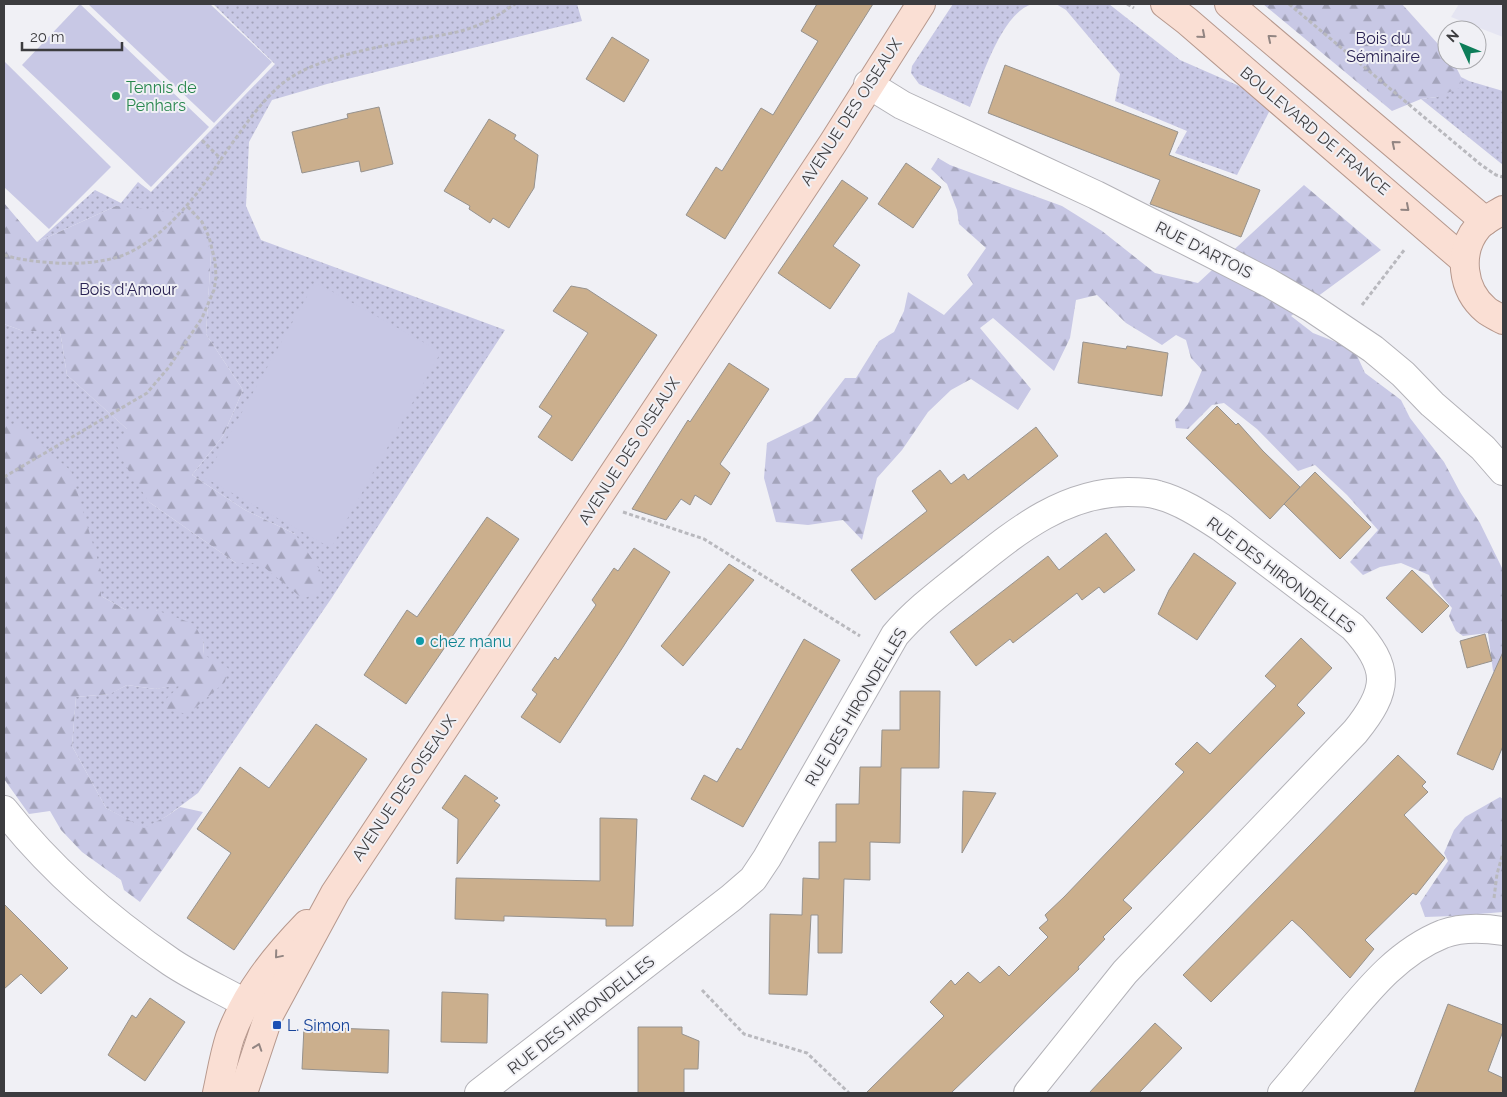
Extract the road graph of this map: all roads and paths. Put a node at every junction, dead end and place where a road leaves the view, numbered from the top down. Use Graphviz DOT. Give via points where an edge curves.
graph roads {
  1 [pos="515,4"];
  2 [pos="920,4"];
  3 [pos="1165,4"];
  4 [pos="1229,4"];
  5 [pos="1289,4"];
  6 [pos="868,84"];
  7 [pos="202,140"];
  8 [pos="221,159"];
  9 [pos="1503,177"];
  10 [pos="186,205"];
  11 [pos="1494,215"];
  12 [pos="1401,253"];
  13 [pos="4,255"];
  14 [pos="1464,260"];
  15 [pos="1368,295"];
  16 [pos="1503,320"];
  17 [pos="1503,471"];
  18 [pos="4,477"];
  19 [pos="618,510"];
  20 [pos="849,629"];
  21 [pos="4,810"];
  22 [pos="1503,853"];
  23 [pos="335,893"];
  24 [pos="1497,930"];
  25 [pos="702,990"];
  26 [pos="245,1003"];
  27 [pos="217,1093"];
  28 [pos="243,1093"];
  29 [pos="479,1093"];
  30 [pos="849,1093"];
  31 [pos="1028,1093"];
  32 [pos="1282,1093"];
  1 -- 8 [label="path" via="476,26 354,54 298,73 273,92"];
  2 -- 6 [label="main road, AVENUE DES OISEAUX"];
  3 -- 14 [label="main road, BOULEVARD DE FRANCE, one-way"];
  11 -- 4 [label="main road, one-way"];
  5 -- 9 [label="path" via="1480,164"];
  6 -- 17 [label="street, RUE D'ARTOIS" via="902,105 1189,242 1312,308 1373,349 1403,374 1483,448"];
  6 -- 23 [label="main road, AVENUE DES OISEAUX" via="833,143"];
  7 -- 8 [label="path"];
  8 -- 10 [label="path"];
  10 -- 13 [label="path" via="149,241 111,259 71,264"];
  10 -- 18 [label="path" via="202,222 215,261 214,290 202,318 147,393"];
  11 -- 14 [label="main road" via="1478,226 1466,247"];
  12 -- 15 [label="path"];
  14 -- 16 [label="main road" via="1466,279 1474,297 1487,311"];
  19 -- 20 [label="path" via="704,539"];
  21 -- 26 [label="street" via="75,888 101,910 172,962"];
  22 -- 24 [label="path" via="1497,874"];
  23 -- 26 [label="main road, AVENUE DES OISEAUX, one-way" via="276,958"];
  28 -- 23 [label="main road, AVENUE DES OISEAUX, one-way" via="270,1015"];
  24 -- 32 [label="street" via="1478,928 1445,934 1390,967"];
  25 -- 30 [label="path" via="744,1034 807,1053"];
  26 -- 27 [label="main road, AVENUE DES OISEAUX" via="230,1038"];
  29 -- 31 [label="street, RUE DES HIRONDELLES" via="753,879 895,635 919,610 1012,536 1052,510 1093,496 1117,492 1156,494 1172,499 1216,524 1353,628 1374,655 1380,676 1379,696 1371,713 1355,732 1125,972"];
}
